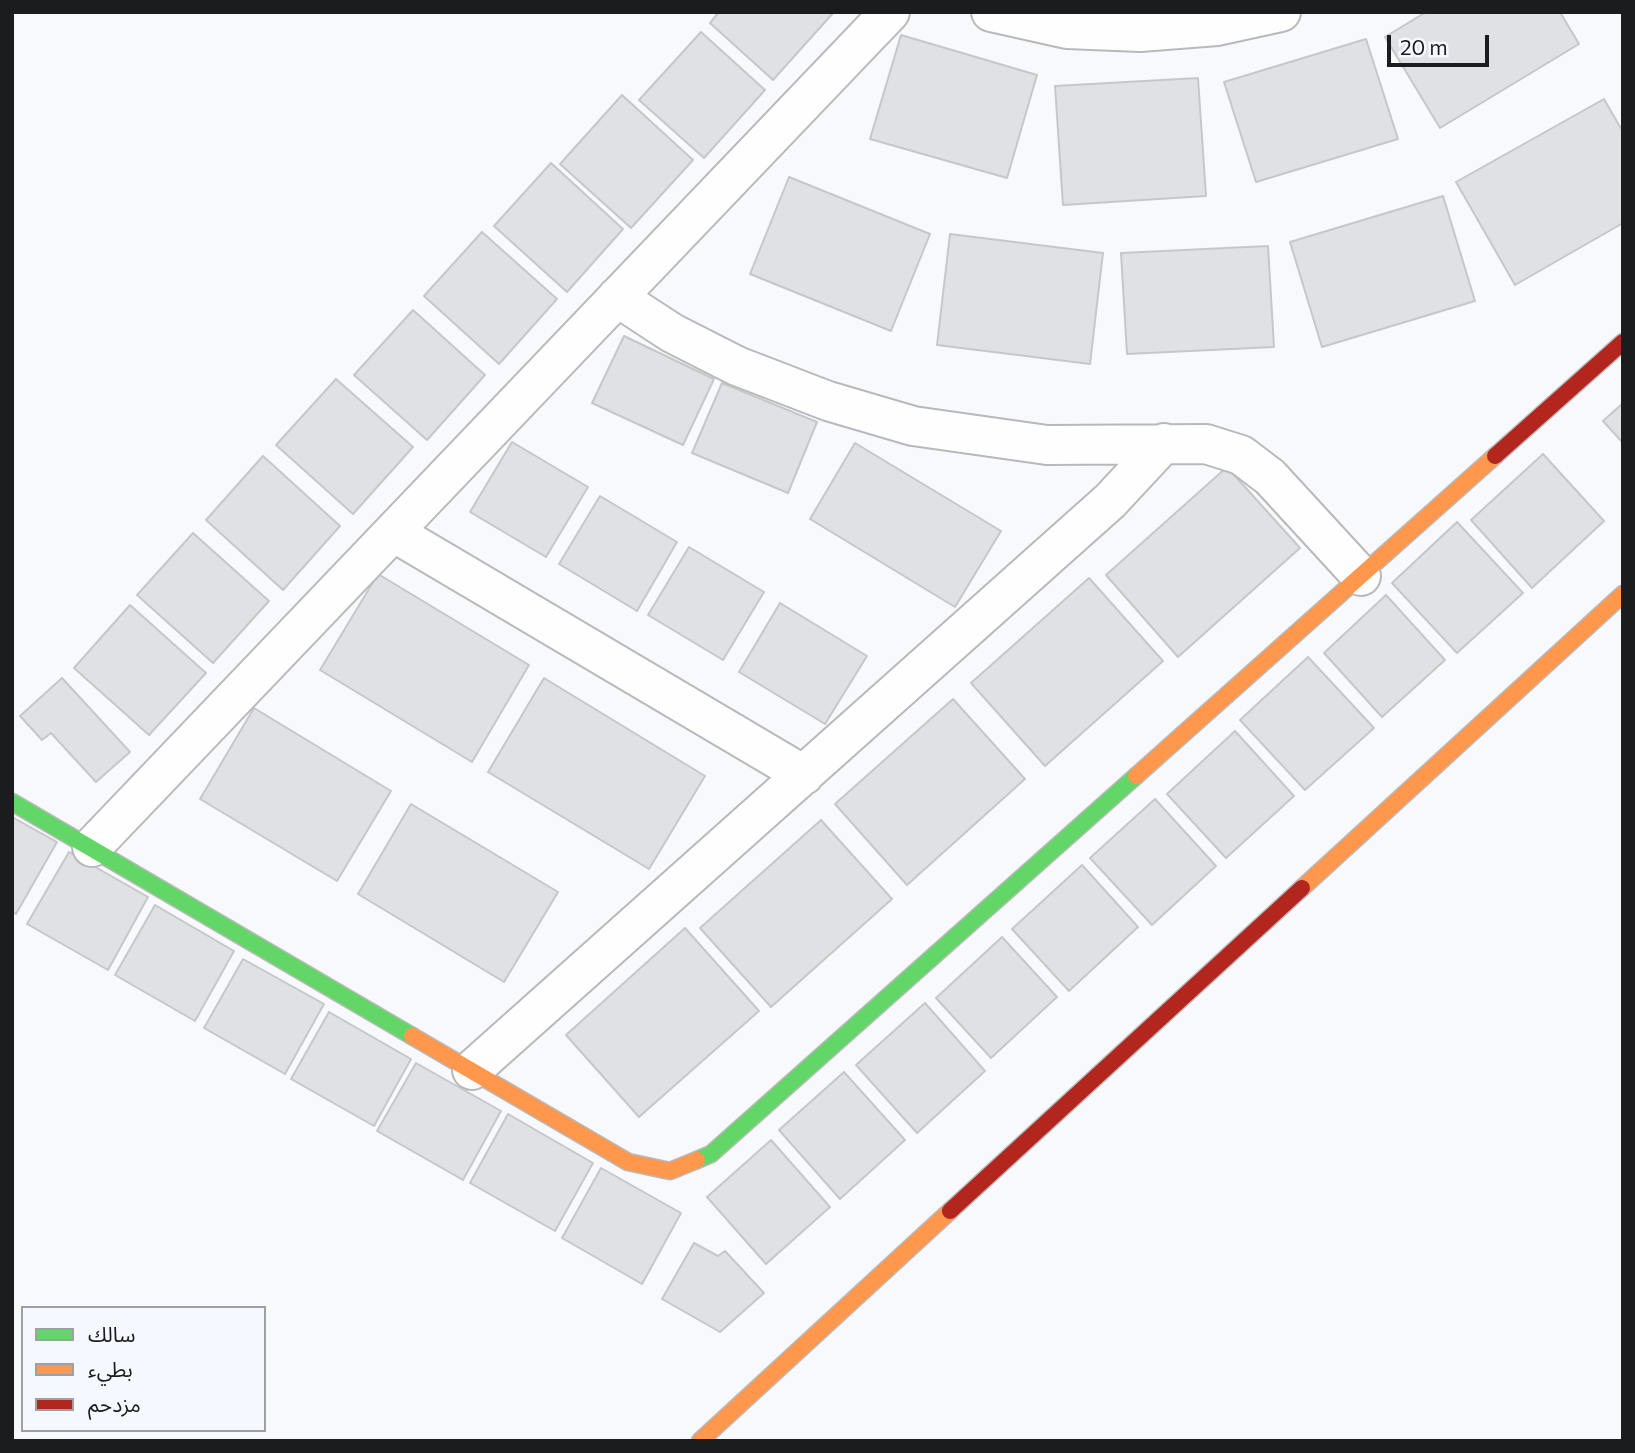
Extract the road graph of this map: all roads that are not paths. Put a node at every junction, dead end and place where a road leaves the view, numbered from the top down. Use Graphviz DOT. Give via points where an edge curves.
graph roads {
  1 [pos="890,12"];
  2 [pos="991,12"];
  3 [pos="1281,12"];
  4 [pos="617,297"];
  5 [pos="1623,342"];
  6 [pos="1164,443"];
  7 [pos="393,532"];
  8 [pos="1361,576"];
  9 [pos="1623,594"];
  10 [pos="804,775"];
  11 [pos="12,802"];
  12 [pos="92,847"];
  13 [pos="472,1070"];
  14 [pos="700,1441"];
  1 -- 4 [label="street"];
  2 -- 3 [label="street" via="1066,29 1140,32 1217,26"];
  4 -- 6 [label="street" via="672,333 737,366 828,401 913,426 1047,445"];
  4 -- 7 [label="street"];
  5 -- 8 [label="street"];
  6 -- 8 [label="street" via="1206,444 1241,455 1270,477"];
  6 -- 10 [label="street" via="1110,501"];
  7 -- 10 [label="street"];
  7 -- 12 [label="street"];
  8 -- 13 [label="street" via="711,1154 670,1171 628,1162"];
  9 -- 14 [label="street"];
  10 -- 13 [label="street"];
  11 -- 12 [label="street"];
  12 -- 13 [label="street"];
}
